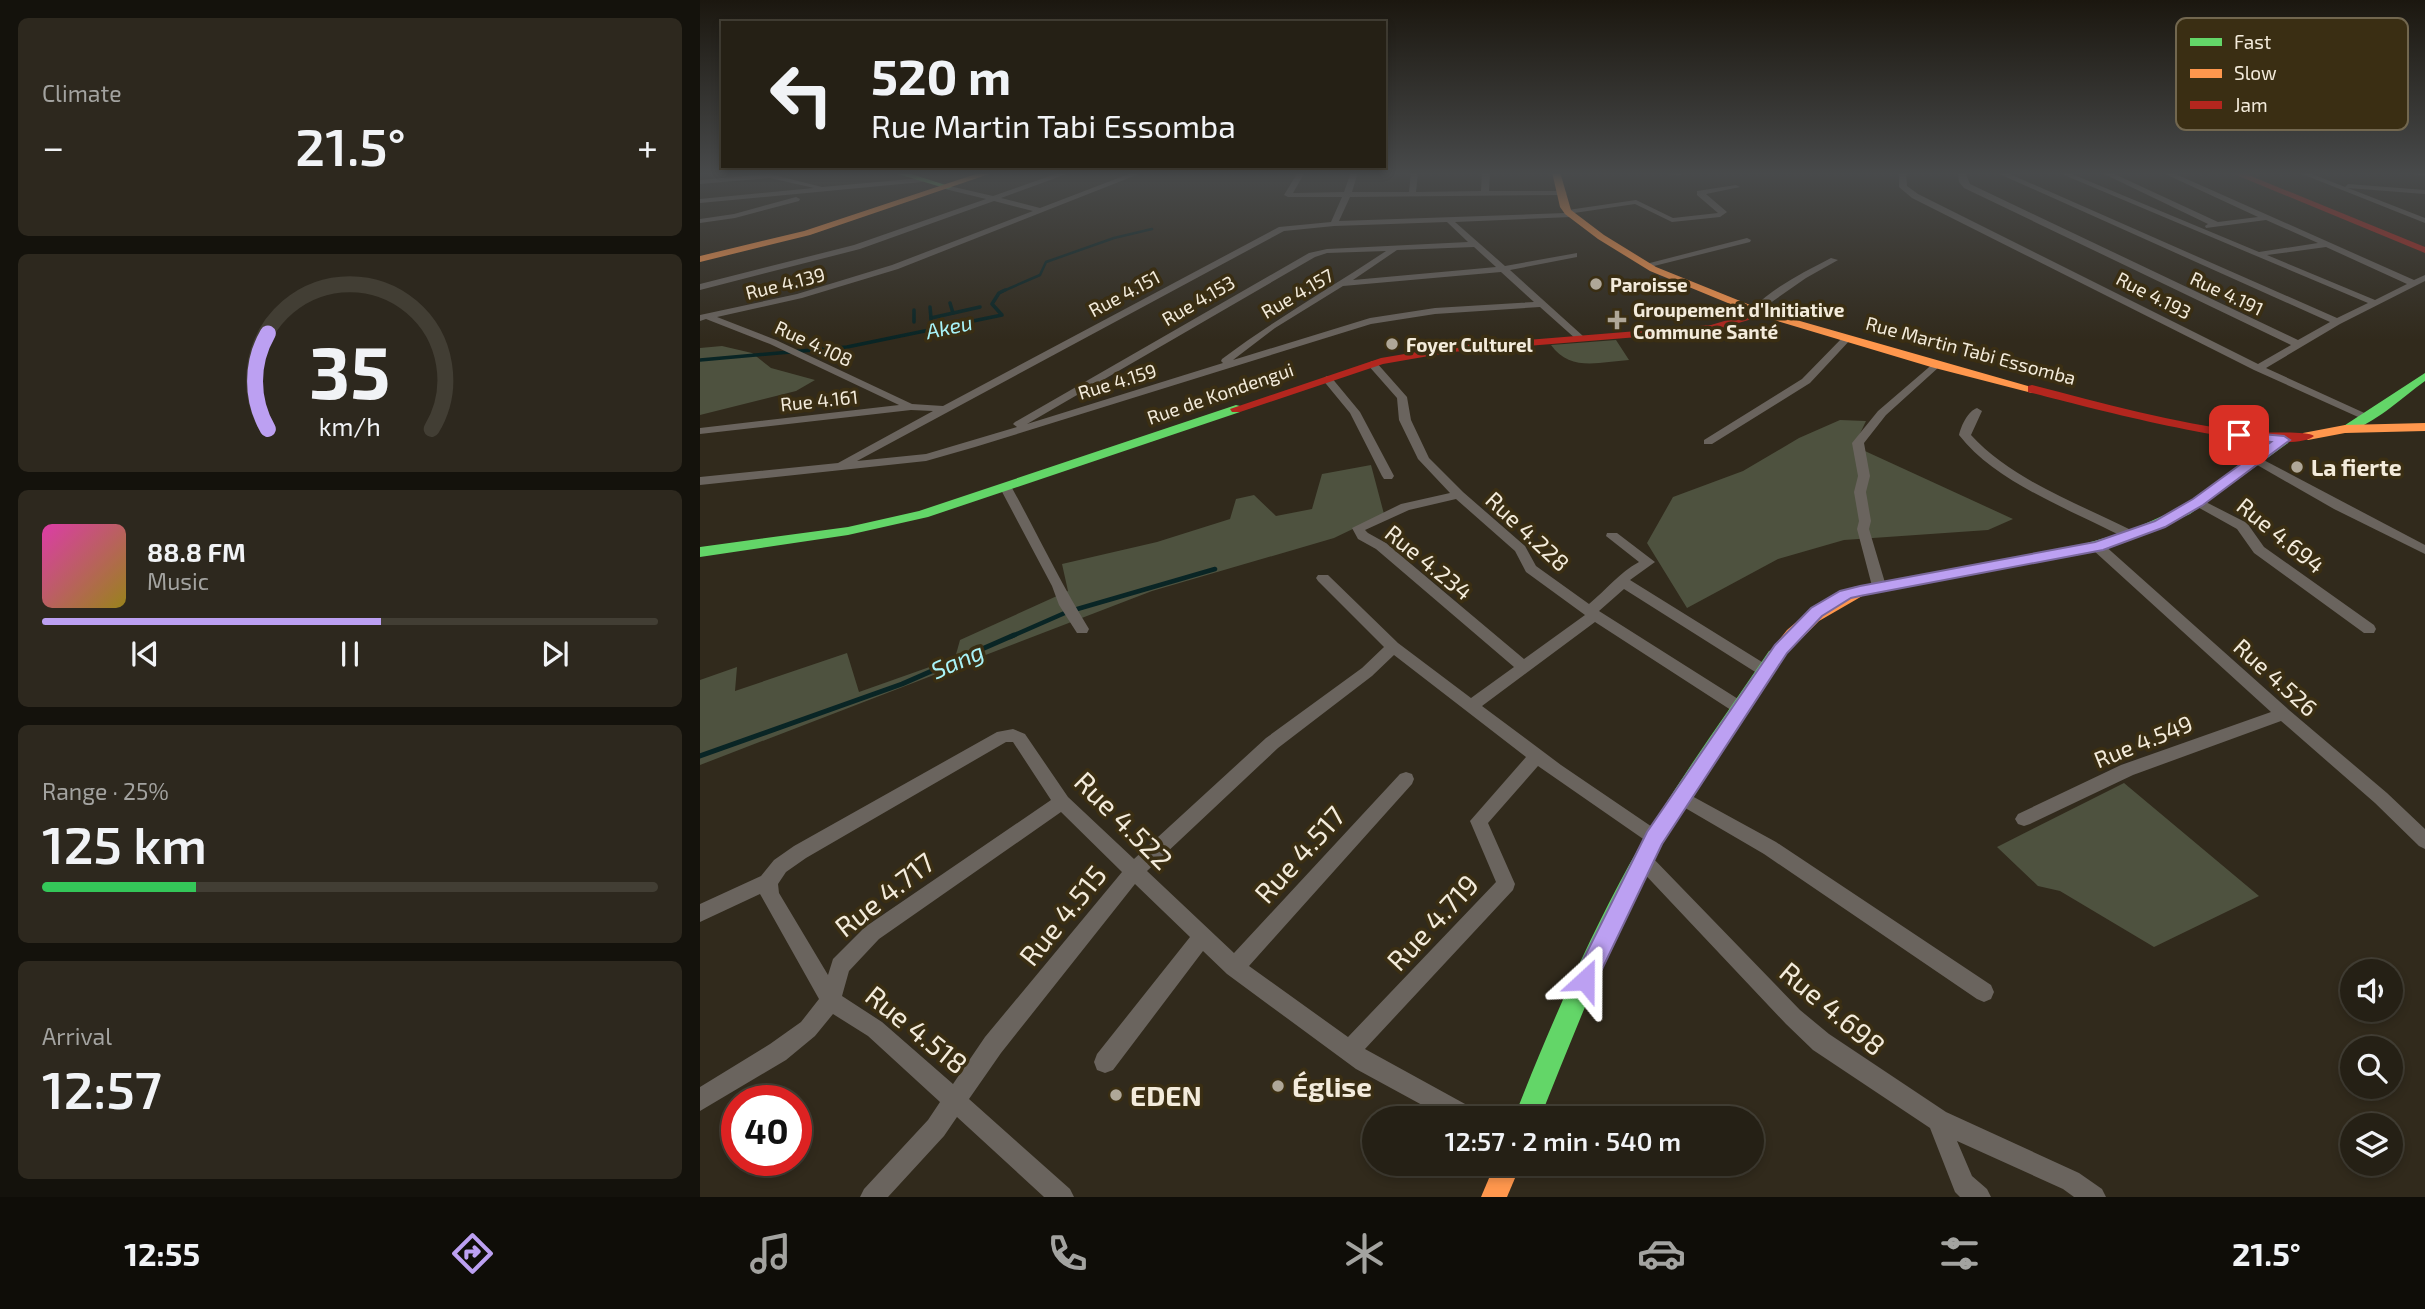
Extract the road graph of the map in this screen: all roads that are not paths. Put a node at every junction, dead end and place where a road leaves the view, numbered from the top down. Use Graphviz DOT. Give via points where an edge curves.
graph roads {
  1 [pos="823,228"];
  2 [pos="912,228"];
  3 [pos="996,228"];
  4 [pos="1290,228"];
  5 [pos="1458,228"];
  6 [pos="1589,228"];
  7 [pos="1979,228"];
  8 [pos="2053,228"];
  9 [pos="2124,228"];
  10 [pos="2194,228"];
  11 [pos="2289,228"];
  12 [pos="2371,228"];
  13 [pos="1746,240"];
  14 [pos="1476,244"];
  15 [pos="2326,245"];
  16 [pos="1395,250"];
  17 [pos="2425,250"];
  18 [pos="2258,254"];
  19 [pos="1574,255"];
  20 [pos="700,259"];
  21 [pos="1834,260"];
  22 [pos="1646,265"];
  23 [pos="1503,269"];
  24 [pos="2425,278"];
  25 [pos="2413,283"];
  26 [pos="1341,284"];
  27 [pos="700,288"];
  28 [pos="2375,303"];
  29 [pos="1541,304"];
  30 [pos="1762,313"];
  31 [pos="703,317"];
  32 [pos="2337,322"];
  33 [pos="1580,338"];
  34 [pos="1847,338"];
  35 [pos="2298,344"];
  36 [pos="1372,364"];
  37 [pos="1935,365"];
  38 [pos="1216,368"];
  39 [pos="2258,368"];
  40 [pos="2425,376"];
  41 [pos="1327,379"];
  42 [pos="911,407"];
  43 [pos="942,409"];
  44 [pos="1978,411"];
  45 [pos="2367,418"];
  46 [pos="2425,427"];
  47 [pos="2345,429"];
  48 [pos="700,431"];
  49 [pos="996,437"];
  50 [pos="2284,440"];
  51 [pos="1708,442"];
  52 [pos="2256,460"];
  53 [pos="838,466"];
  54 [pos="1388,476"];
  55 [pos="700,481"];
  56 [pos="1006,488"];
  57 [pos="1459,495"];
  58 [pos="2198,502"];
  59 [pos="2130,535"];
  60 [pos="1612,536"];
  61 [pos="2098,547"];
  62 [pos="2425,550"];
  63 [pos="700,552"];
  64 [pos="1323,578"];
  65 [pos="1622,581"];
  66 [pos="1879,586"];
  67 [pos="1593,613"];
  68 [pos="1082,629"];
  69 [pos="2369,629"];
  70 [pos="1394,647"];
  71 [pos="1525,668"];
  72 [pos="1765,671"];
  73 [pos="1471,706"];
  74 [pos="1740,708"];
  75 [pos="2283,715"];
  76 [pos="1537,756"];
  77 [pos="1406,779"];
  78 [pos="1681,797"];
  79 [pos="1062,802"];
  80 [pos="2024,819"];
  81 [pos="1655,838"];
  82 [pos="2424,838"];
  83 [pos="1643,860"];
  84 [pos="1134,871"];
  85 [pos="768,882"];
  86 [pos="700,913"];
  87 [pos="1202,937"];
  88 [pos="1234,968"];
  89 [pos="1984,992"];
  90 [pos="831,1000"];
  91 [pos="1349,1051"];
  92 [pos="1105,1062"];
  93 [pos="700,1100"];
  94 [pos="957,1100"];
  95 [pos="1444,1106"];
  96 [pos="1532,1106"];
  97 [pos="1938,1120"];
  98 [pos="1503,1176"];
  99 [pos="872,1197"];
  100 [pos="1062,1197"];
  101 [pos="1494,1197"];
  102 [pos="1979,1197"];
  103 [pos="2094,1197"];
  1 -- 20 [label="main road"];
  2 -- 27 [label="street"];
  3 -- 31 [label="street, Rue 4.139" via="839,285"];
  4 -- 43 [label="street, Rue 4.151" via="1270,233"];
  5 -- 14 [label="street"];
  6 -- 22 [label="main road, Rue Martin Tabi Essomba"];
  7 -- 39 [label="street, Rue 4.193"];
  8 -- 35 [label="street, Rue 4.191"];
  9 -- 32 [label="street"];
  10 -- 18 [label="street"];
  11 -- 15 [label="street"];
  12 -- 17 [label="main road"];
  13 -- 22 [label="street"];
  14 -- 16 [label="street, Rue 4.153"];
  14 -- 23 [label="street"];
  15 -- 18 [label="street"];
  15 -- 25 [label="street"];
  16 -- 26 [label="street"];
  16 -- 49 [label="street, Rue 4.153" via="1327,251 1304,258"];
  18 -- 28 [label="street"];
  19 -- 23 [label="street, Rue 4.157"];
  21 -- 30 [label="street" via="1763,304 1758,308"];
  22 -- 30 [label="main road, Rue Martin Tabi Essomba"];
  23 -- 26 [label="street, Rue 4.157"];
  23 -- 29 [label="street"];
  24 -- 25 [label="street"];
  25 -- 28 [label="street"];
  26 -- 38 [label="street, Rue 4.157"];
  28 -- 32 [label="street"];
  29 -- 33 [label="street"];
  29 -- 38 [label="street, Rue 4.159" via="1435,311 1370,321"];
  30 -- 33 [label="main road, Rue de Kondengui" via="1712,328"];
  30 -- 34 [label="main road, Rue Martin Tabi Essomba"];
  31 -- 42 [label="street, Rue 4.108" via="773,342"];
  32 -- 35 [label="street"];
  33 -- 36 [label="main road, Rue de Kondengui" via="1452,349"];
  34 -- 37 [label="main road, Rue Martin Tabi Essomba"];
  34 -- 51 [label="street" via="1789,393"];
  35 -- 39 [label="street"];
  36 -- 41 [label="main road, Rue de Kondengui"];
  36 -- 57 [label="street, Rue 4.228" via="1402,397 1405,420 1424,458"];
  37 -- 50 [label="main road, Rue Martin Tabi Essomba" via="2110,409 2224,433"];
  37 -- 66 [label="street" via="1882,413 1858,443 1864,477 1860,492 1866,521 1863,529"];
  38 -- 49 [label="street, Rue 4.159"];
  39 -- 45 [label="street, Rue 4.193"];
  40 -- 45 [label="main road"];
  41 -- 54 [label="street" via="1355,412"];
  41 -- 56 [label="main road, Rue de Kondengui"];
  42 -- 43 [label="street, Rue 4.161"];
  42 -- 48 [label="street, Rue 4.161"];
  43 -- 53 [label="street, Rue 4.151"];
  44 -- 59 [label="street" via="1965,436 1978,450 2013,474"];
  45 -- 47 [label="main road"];
  46 -- 47 [label="main road"];
  47 -- 50 [label="main road, Rue Martin Tabi Essomba"];
  49 -- 53 [label="street, Rue 4.159" via="926,457"];
  50 -- 52 [label="main road"];
  52 -- 58 [label="main road"];
  52 -- 62 [label="street"];
  53 -- 55 [label="street, Rue 4.159"];
  56 -- 63 [label="main road, Rue de Kondengui" via="885,524"];
  56 -- 68 [label="street"];
  57 -- 67 [label="street, Rue 4.228" via="1520,549 1531,569"];
  57 -- 71 [label="street, Rue 4.234" via="1405,507 1358,528"];
  58 -- 59 [label="main road" via="2170,520"];
  58 -- 69 [label="street, Rue 4.694" via="2242,526 2259,550"];
  59 -- 61 [label="main road"];
  60 -- 65 [label="street" via="1648,562"];
  61 -- 66 [label="main road"];
  61 -- 75 [label="street, Rue 4.526"];
  64 -- 70 [label="street"];
  65 -- 67 [label="street"];
  65 -- 72 [label="street"];
  66 -- 72 [label="main road" via="1822,608 1798,629"];
  67 -- 71 [label="street"];
  67 -- 74 [label="street, Rue 4.228"];
  70 -- 73 [label="street"];
  70 -- 84 [label="street, Rue 4.515" via="1264,750"];
  71 -- 73 [label="street"];
  72 -- 74 [label="main road"];
  73 -- 76 [label="street"];
  74 -- 78 [label="main road"];
  75 -- 80 [label="street, Rue 4.549" via="2127,770"];
  75 -- 82 [label="street, Rue 4.526"];
  76 -- 81 [label="street"];
  76 -- 91 [label="street, Rue 4.719" via="1479,821 1506,884"];
  77 -- 88 [label="street, Rue 4.517"];
  78 -- 81 [label="main road"];
  78 -- 89 [label="street" via="1770,848"];
  79 -- 84 [label="street, Rue 4.522"];
  79 -- 85 [label="street, Rue 4.522" via="1019,738 1003,736 800,852"];
  79 -- 90 [label="street, Rue 4.717" via="872,933 840,967"];
  81 -- 83 [label="main road"];
  83 -- 96 [label="main road" via="1595,957"];
  83 -- 97 [label="street, Rue 4.698" via="1821,1042"];
  84 -- 87 [label="street, Rue 4.522"];
  84 -- 94 [label="street, Rue 4.515" via="1000,1035"];
  85 -- 86 [label="street, Rue 4.522"];
  85 -- 90 [label="street, Rue 4.518" via="770,895"];
  87 -- 88 [label="street, Rue 4.522"];
  87 -- 92 [label="street"];
  88 -- 91 [label="street, Rue 4.522"];
  90 -- 93 [label="street, Rue 4.717" via="807,1029 778,1052"];
  90 -- 94 [label="street, Rue 4.518" via="875,1029"];
  91 -- 95 [label="street, Rue 4.522"];
  94 -- 99 [label="street, Rue 4.515" via="914,1155"];
  94 -- 100 [label="street, Rue 4.518"];
  97 -- 102 [label="street" via="1964,1184"];
  97 -- 103 [label="street, Rue 4.698" via="2071,1181"];
  98 -- 101 [label="main road"];
}
